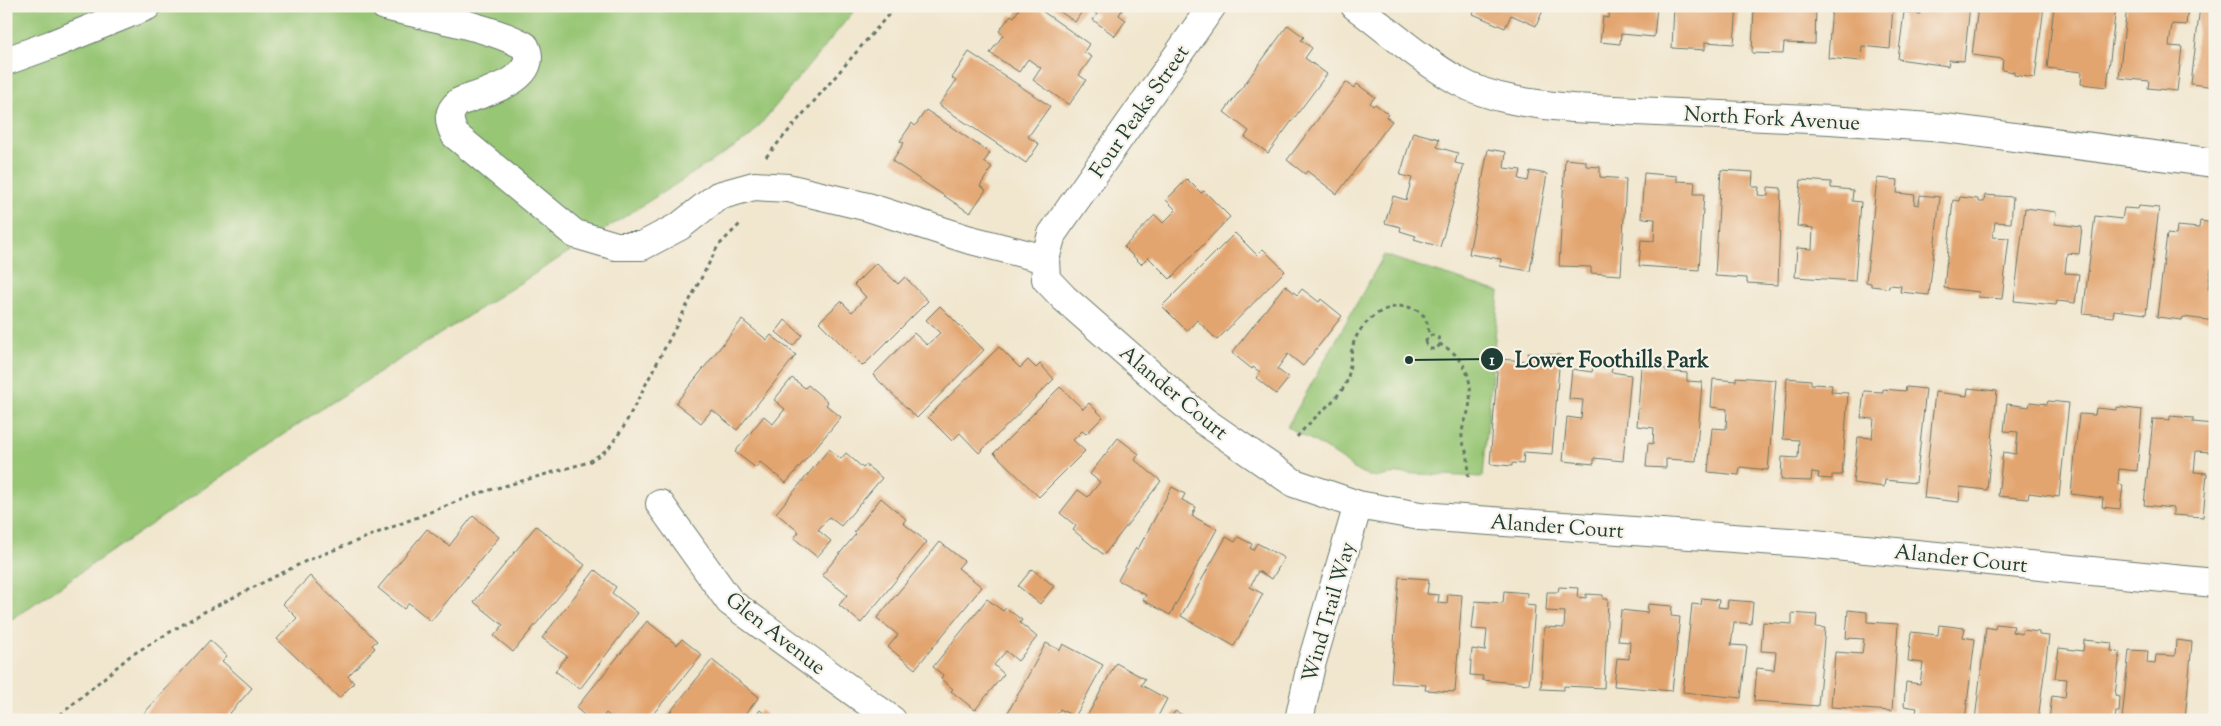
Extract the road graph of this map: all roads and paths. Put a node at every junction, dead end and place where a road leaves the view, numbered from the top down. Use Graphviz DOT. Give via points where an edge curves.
graph roads {
  1 [pos="147,6"];
  2 [pos="385,6"];
  3 [pos="896,6"];
  4 [pos="1212,6"];
  5 [pos="1355,6"];
  6 [pos="6,61"];
  7 [pos="766,161"];
  8 [pos="2215,163"];
  9 [pos="1066,215"];
  10 [pos="745,220"];
  11 [pos="1045,259"];
  12 [pos="1429,336"];
  13 [pos="1439,344"];
  14 [pos="1297,437"];
  15 [pos="1468,480"];
  16 [pos="660,504"];
  17 [pos="1358,505"];
  18 [pos="2215,583"];
  19 [pos="54,720"];
  20 [pos="892,720"];
  21 [pos="1299,720"];
  1 -- 6 [label="street"];
  2 -- 11 [label="street" via="486,31 525,46 528,61 525,71 517,79 459,102 451,109 450,125 456,134 575,234 616,246 642,246 680,226 718,196 754,186 788,188 868,206 967,239"];
  3 -- 7 [label="path" via="766,155"];
  4 -- 9 [label="street, Four Peaks Street"];
  5 -- 8 [label="street, North Fork Avenue" via="1458,81 1501,97 1535,104 1945,128"];
  9 -- 11 [label="street, Alander Court" via="1052,234"];
  10 -- 19 [label="path" via="718,246 623,428 608,449 589,462 476,494 298,566 202,613 130,656"];
  11 -- 17 [label="street, Alander Court" via="1046,279 1064,298 1204,421 1294,484"];
  12 -- 13 [label="path" via="1437,337"];
  12 -- 13 [label="path" via="1426,342 1429,348 1436,348"];
  12 -- 14 [label="path" via="1427,321 1420,311 1405,305 1387,307 1371,318 1357,334 1346,384"];
  13 -- 15 [label="path" via="1451,349 1463,363 1470,380 1468,411 1461,435 1468,460"];
  16 -- 20 [label="street, Glen Avenue" via="730,602"];
  17 -- 18 [label="street, Alander Court" via="1420,516 1804,543"];
  17 -- 21 [label="street, Wind Trail Way" via="1311,665"];
}
